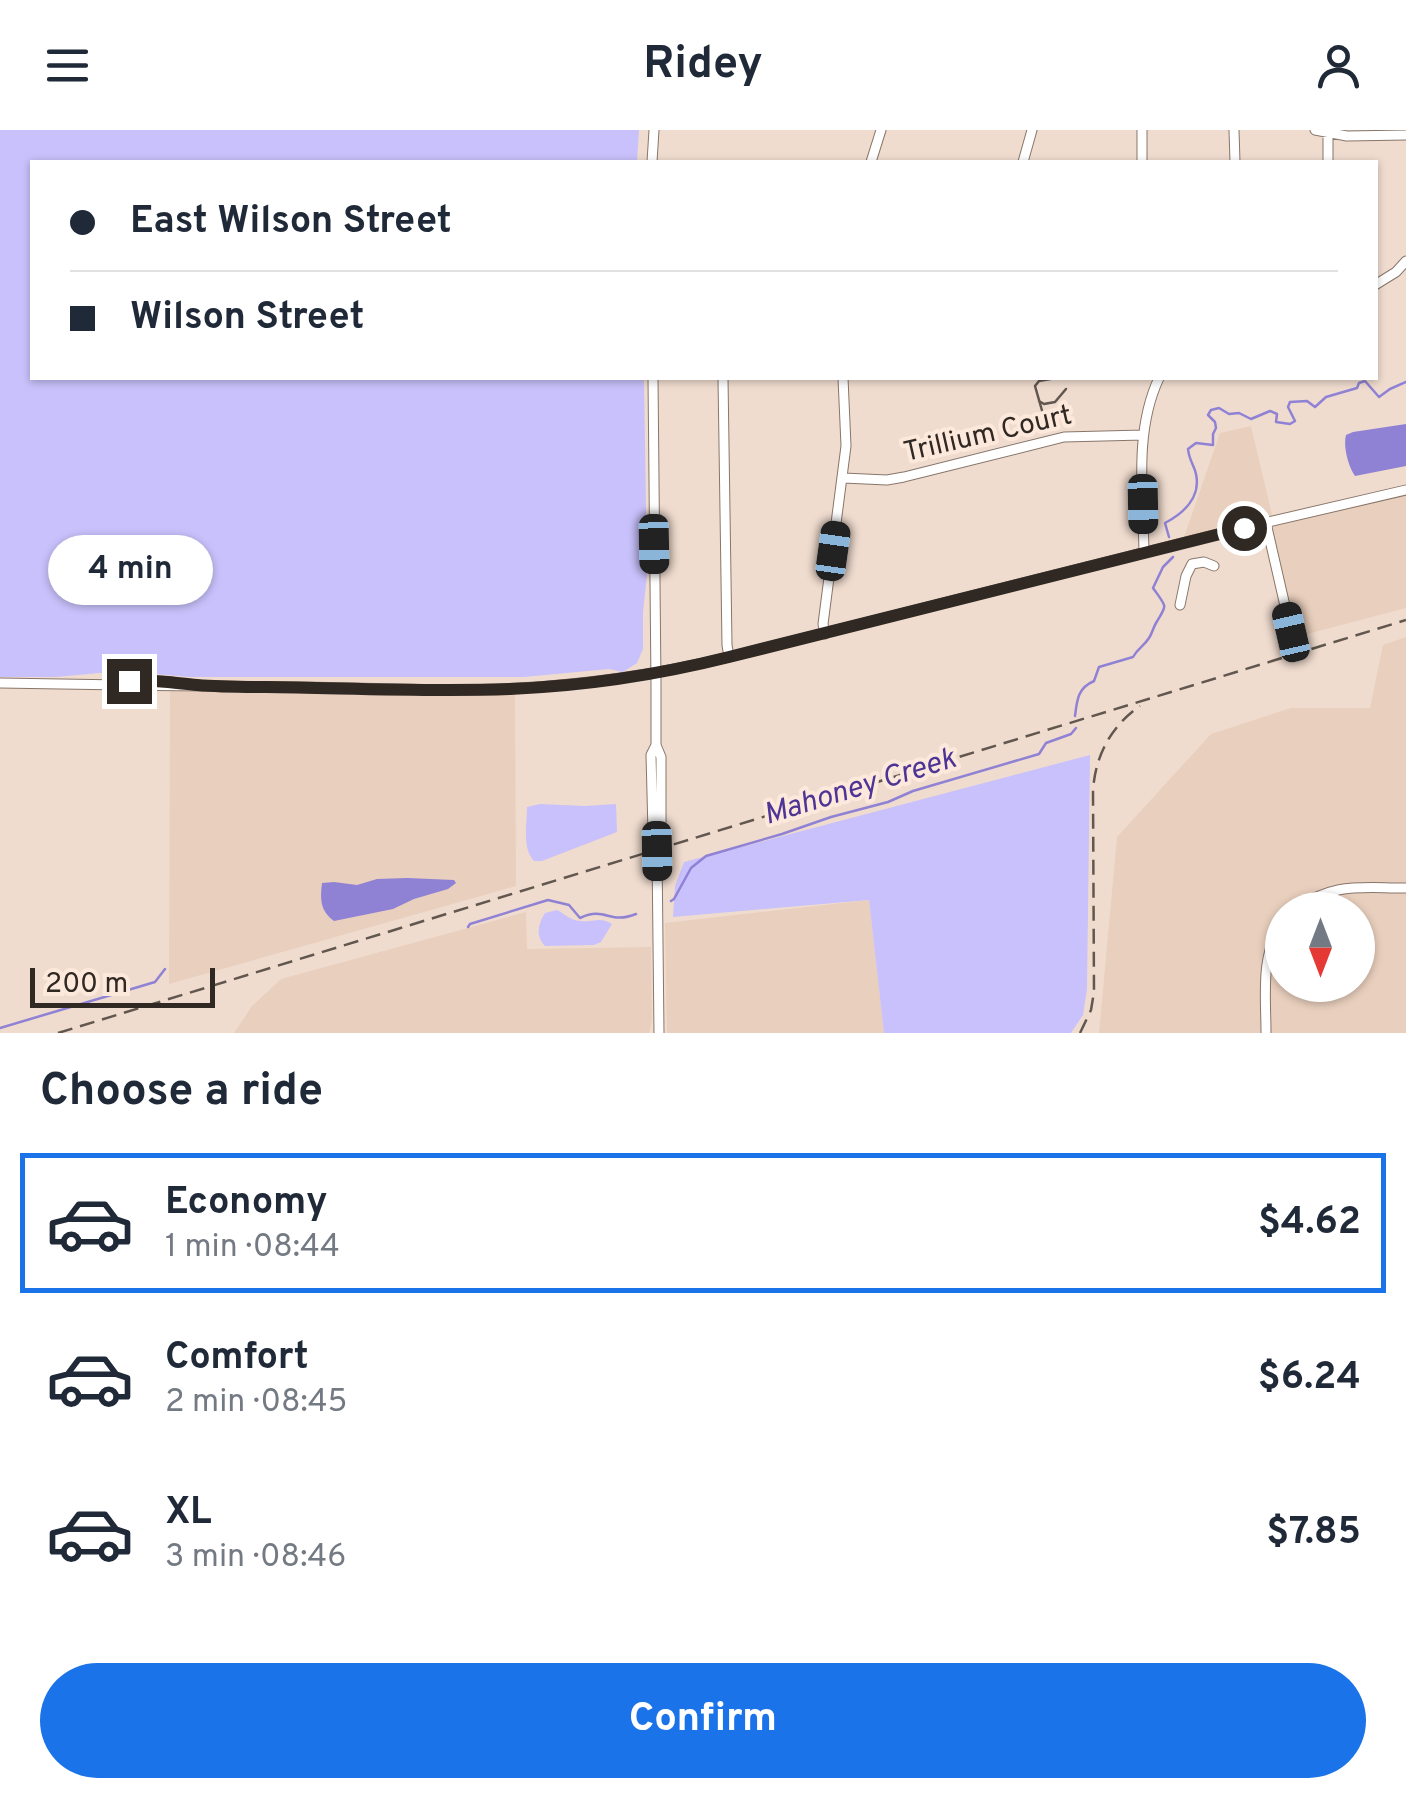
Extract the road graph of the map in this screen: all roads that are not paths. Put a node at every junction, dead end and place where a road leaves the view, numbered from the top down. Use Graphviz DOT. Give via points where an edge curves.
graph roads {
  1 [pos="654,130"];
  2 [pos="881,130"];
  3 [pos="1032,130"];
  4 [pos="1142,130"];
  5 [pos="1234,130"];
  6 [pos="1316,130"];
  7 [pos="1328,134"];
  8 [pos="1406,135"];
  9 [pos="652,160"];
  10 [pos="872,160"];
  11 [pos="1024,160"];
  12 [pos="1142,160"];
  13 [pos="1235,160"];
  14 [pos="1328,160"];
  15 [pos="1406,261"];
  16 [pos="1378,283"];
  17 [pos="653,380"];
  18 [pos="723,380"];
  19 [pos="843,380"];
  20 [pos="1158,380"];
  21 [pos="1143,435"];
  22 [pos="843,478"];
  23 [pos="1406,490"];
  24 [pos="1266,522"];
  25 [pos="1144,552"];
  26 [pos="1214,566"];
  27 [pos="1180,605"];
  28 [pos="1291,632"];
  29 [pos="825,634"];
  30 [pos="729,657"];
  31 [pos="656,673"];
  32 [pos="0,683"];
  33 [pos="1406,888"];
  34 [pos="1327,892"];
  35 [pos="1266,1002"];
  36 [pos="659,1033"];
  37 [pos="1266,1033"];
  1 -- 9 [label="street"];
  2 -- 10 [label="street"];
  3 -- 11 [label="street"];
  4 -- 12 [label="street"];
  5 -- 13 [label="street"];
  6 -- 7 [label="street"];
  7 -- 8 [label="street"];
  7 -- 14 [label="street"];
  15 -- 16 [label="street"];
  17 -- 31 [label="street"];
  18 -- 30 [label="street"];
  19 -- 22 [label="street"];
  20 -- 21 [label="street"];
  21 -- 22 [label="street, Trillium Court" via="1064,436 904,477"];
  21 -- 25 [label="street"];
  22 -- 29 [label="street"];
  23 -- 24 [label="street"];
  24 -- 25 [label="street"];
  24 -- 28 [label="street"];
  25 -- 29 [label="street"];
  26 -- 27 [label="street" via="1192,564"];
  29 -- 30 [label="street"];
  30 -- 31 [label="street"];
  31 -- 32 [label="street" via="512,688"];
  31 -- 36 [label="street"];
  33 -- 34 [label="street"];
  35 -- 37 [label="street"];
}
